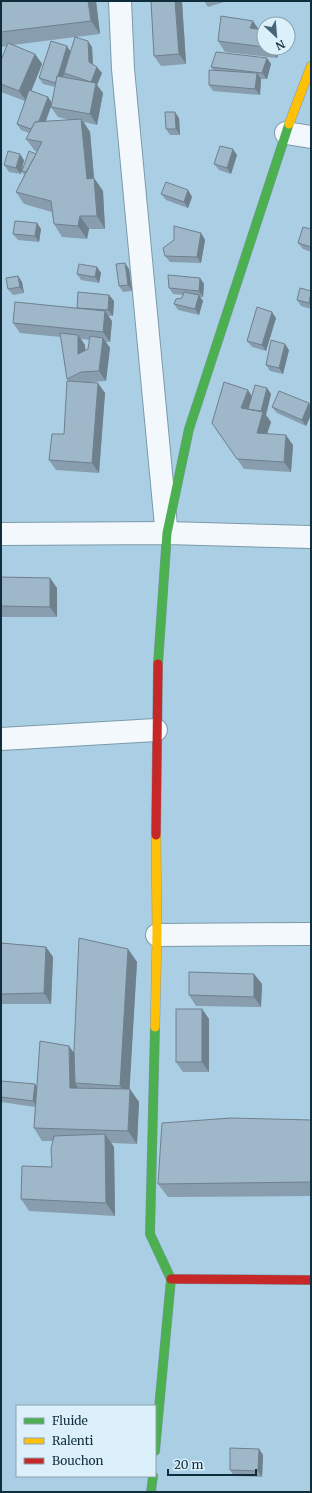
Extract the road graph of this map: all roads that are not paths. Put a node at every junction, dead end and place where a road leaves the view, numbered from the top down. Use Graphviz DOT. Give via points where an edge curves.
graph roads {
  1 [pos="120,1"];
  2 [pos="311,66"];
  3 [pos="286,133"];
  4 [pos="311,137"];
  5 [pos="1,534"];
  6 [pos="167,534"];
  7 [pos="311,537"];
  8 [pos="156,730"];
  9 [pos="1,739"];
  10 [pos="311,934"];
  11 [pos="157,935"];
  12 [pos="171,1279"];
  13 [pos="311,1280"];
  14 [pos="156,1440"];
  15 [pos="153,1477"];
  16 [pos="151,1492"];
  1 -- 6 [label="street" via="123,69"];
  2 -- 3 [label="street"];
  3 -- 4 [label="street"];
  3 -- 6 [label="street" via="189,429"];
  5 -- 6 [label="street"];
  6 -- 7 [label="street"];
  6 -- 8 [label="street" via="159,634"];
  8 -- 9 [label="street"];
  8 -- 11 [label="street" via="154,798"];
  10 -- 11 [label="street"];
  11 -- 12 [label="street" via="150,1234"];
  12 -- 13 [label="street"];
  12 -- 14 [label="street"];
  15 -- 16 [label="street"];
}
